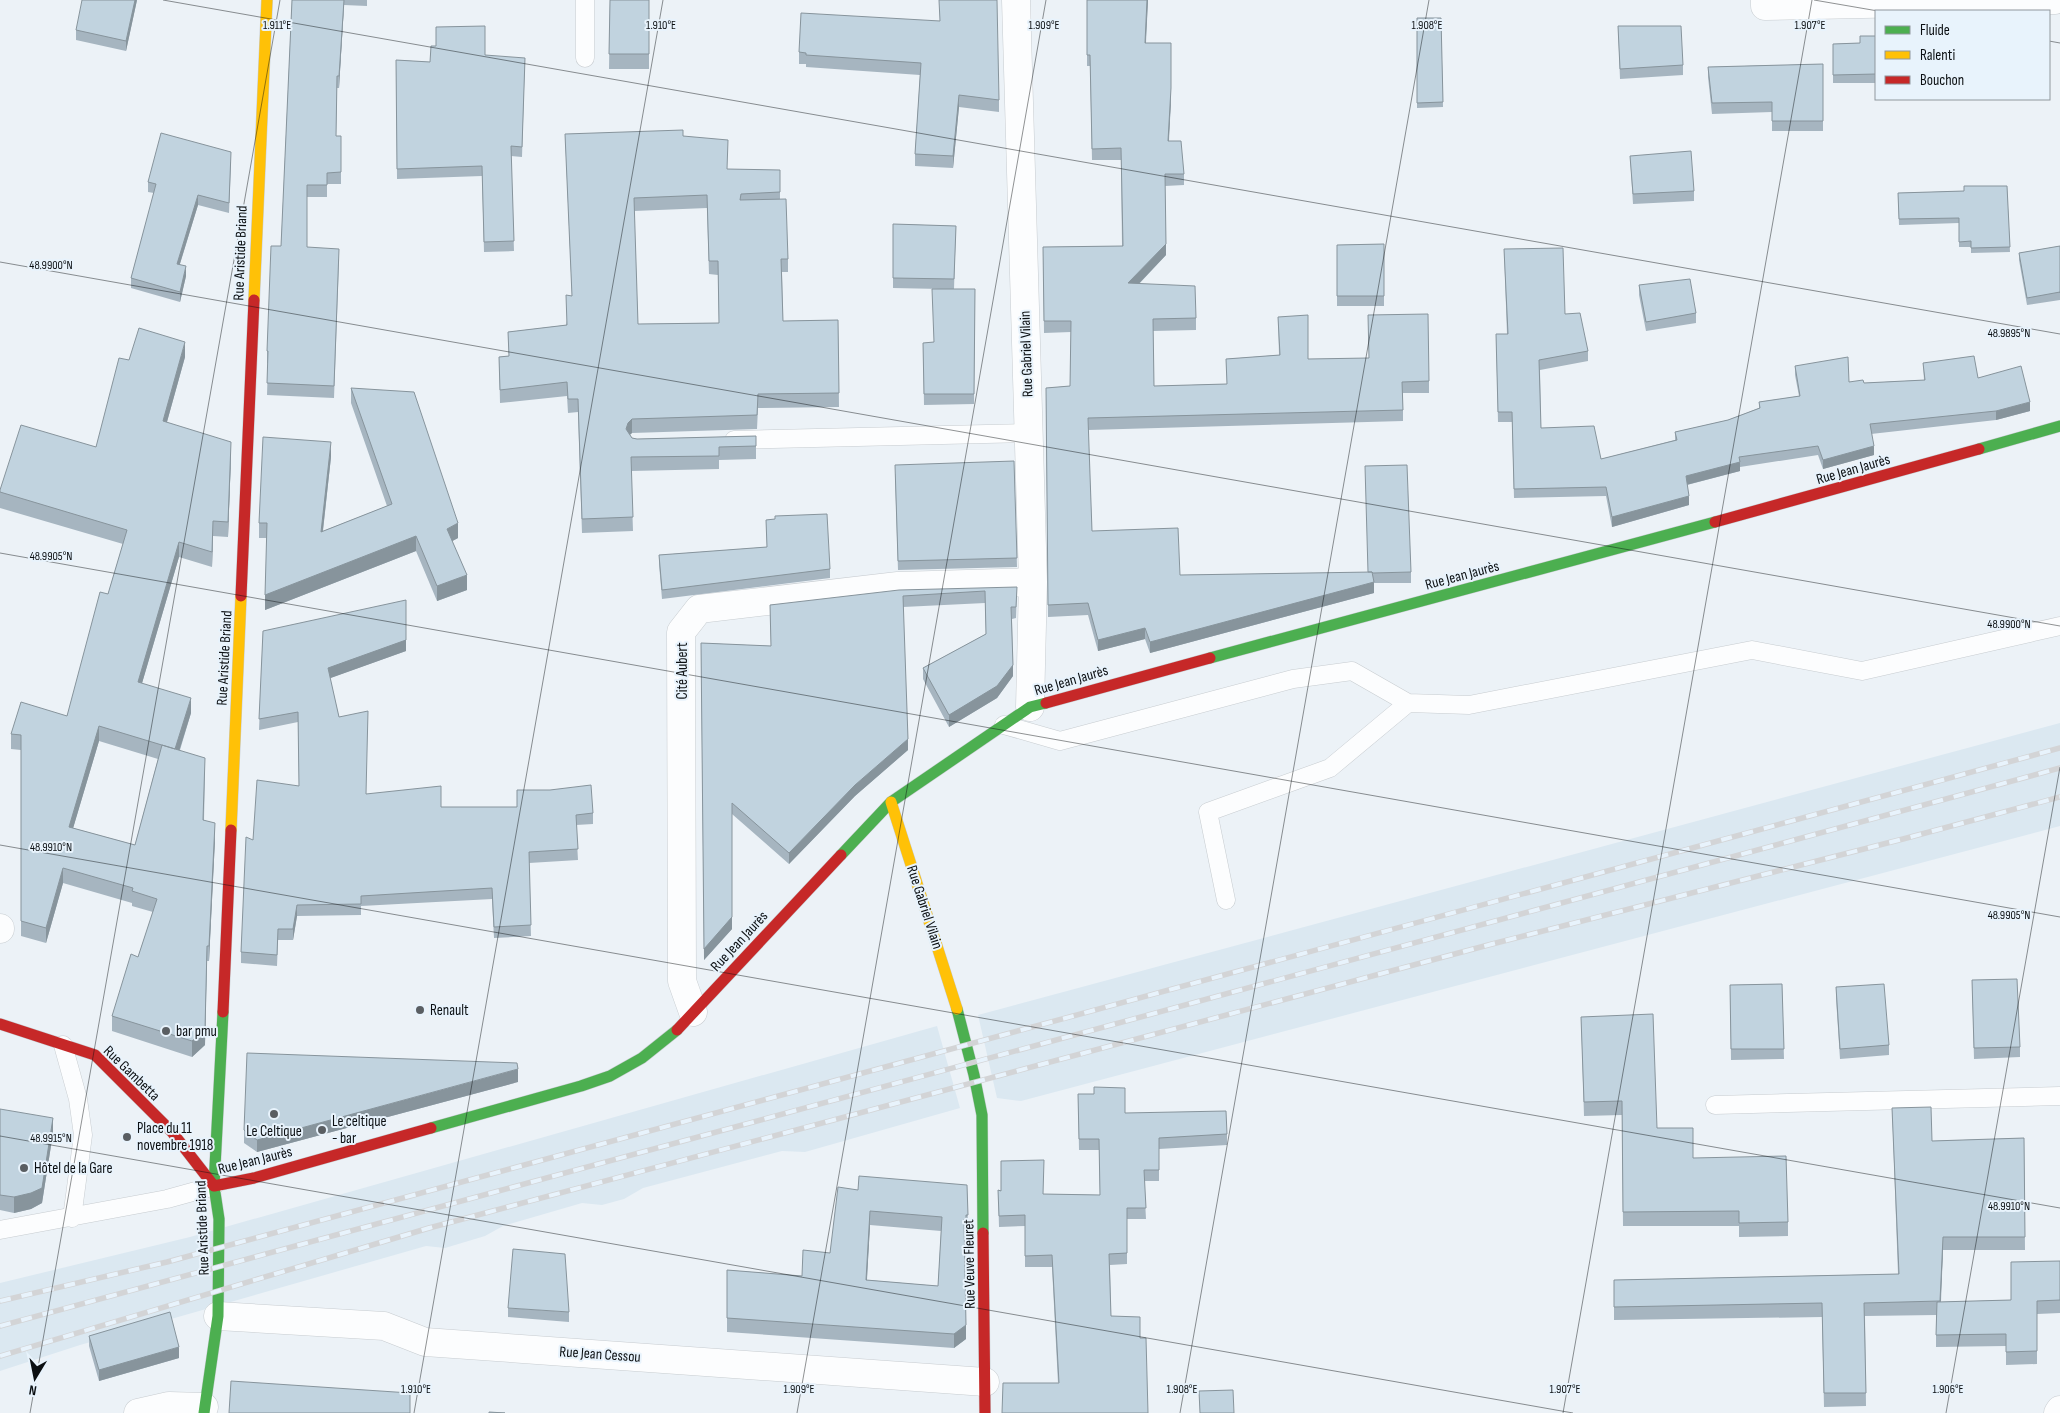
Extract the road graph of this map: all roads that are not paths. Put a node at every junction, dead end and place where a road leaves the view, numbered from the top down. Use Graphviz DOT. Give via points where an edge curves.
graph roads {
  1 [pos="267,0"];
  2 [pos="585,0"];
  3 [pos="1016,0"];
  4 [pos="1765,0"];
  5 [pos="2055,0"];
  6 [pos="585,58"];
  7 [pos="2060,426"];
  8 [pos="1028,433"];
  9 [pos="717,440"];
  10 [pos="1032,582"];
  11 [pos="2060,626"];
  12 [pos="1408,703"];
  13 [pos="1030,707"];
  14 [pos="1004,725"];
  15 [pos="891,802"];
  16 [pos="1226,900"];
  17 [pos="693,1012"];
  18 [pos="0,1024"];
  19 [pos="63,1045"];
  20 [pos="2060,1096"];
  21 [pos="1715,1105"];
  22 [pos="982,1116"];
  23 [pos="214,1186"];
  24 [pos="72,1218"];
  25 [pos="0,1230"];
  26 [pos="218,1316"];
  27 [pos="985,1382"];
  28 [pos="204,1410"];
  29 [pos="138,1413"];
  30 [pos="985,1413"];
  1 -- 23 [label="main road, Rue Aristide Briand"];
  2 -- 6 [label="lane"];
  3 -- 8 [label="street, Rue Gabriel Vilain"];
  4 -- 5 [label="street" via="1766,6"];
  7 -- 13 [label="main road, Rue Jean Jaurès"];
  8 -- 9 [label="lane"];
  8 -- 10 [label="street, Rue Gabriel Vilain"];
  10 -- 13 [label="street, Rue Gabriel Vilain"];
  10 -- 17 [label="street, Cité Aubert" via="898,586 699,608 682,632 682,981"];
  11 -- 12 [label="lane" via="1862,671 1752,650 1469,705"];
  12 -- 14 [label="lane" via="1352,671 1293,679 1060,741"];
  12 -- 16 [label="lane" via="1330,768 1208,812"];
  13 -- 14 [label="main road, Rue Jean Jaurès"];
  14 -- 15 [label="main road, Rue Jean Jaurès"];
  15 -- 17 [label="main road, Rue Jean Jaurès"];
  15 -- 22 [label="main road, Rue Gabriel Vilain" via="959,1012"];
  17 -- 23 [label="main road, Rue Jean Jaurès" via="641,1060 610,1078 254,1178"];
  18 -- 19 [label="main road, Rue Gambetta"];
  19 -- 23 [label="main road, Rue Gambetta" via="95,1055 172,1132"];
  19 -- 24 [label="lane" via="78,1099 83,1135"];
  20 -- 21 [label="lane"];
  22 -- 27 [label="main road, Rue Veuve Fleuret"];
  23 -- 24 [label="lane"];
  23 -- 26 [label="main road, Rue Aristide Briand" via="220,1219"];
  24 -- 25 [label="lane"];
  26 -- 27 [label="street, Rue Jean Cessou" via="384,1326 425,1342"];
  26 -- 28 [label="main road, Rue Aristide Briand"];
  27 -- 30 [label="main road, Rue Veuve Fleuret"];
  28 -- 29 [label="street" via="169,1406"];
}
